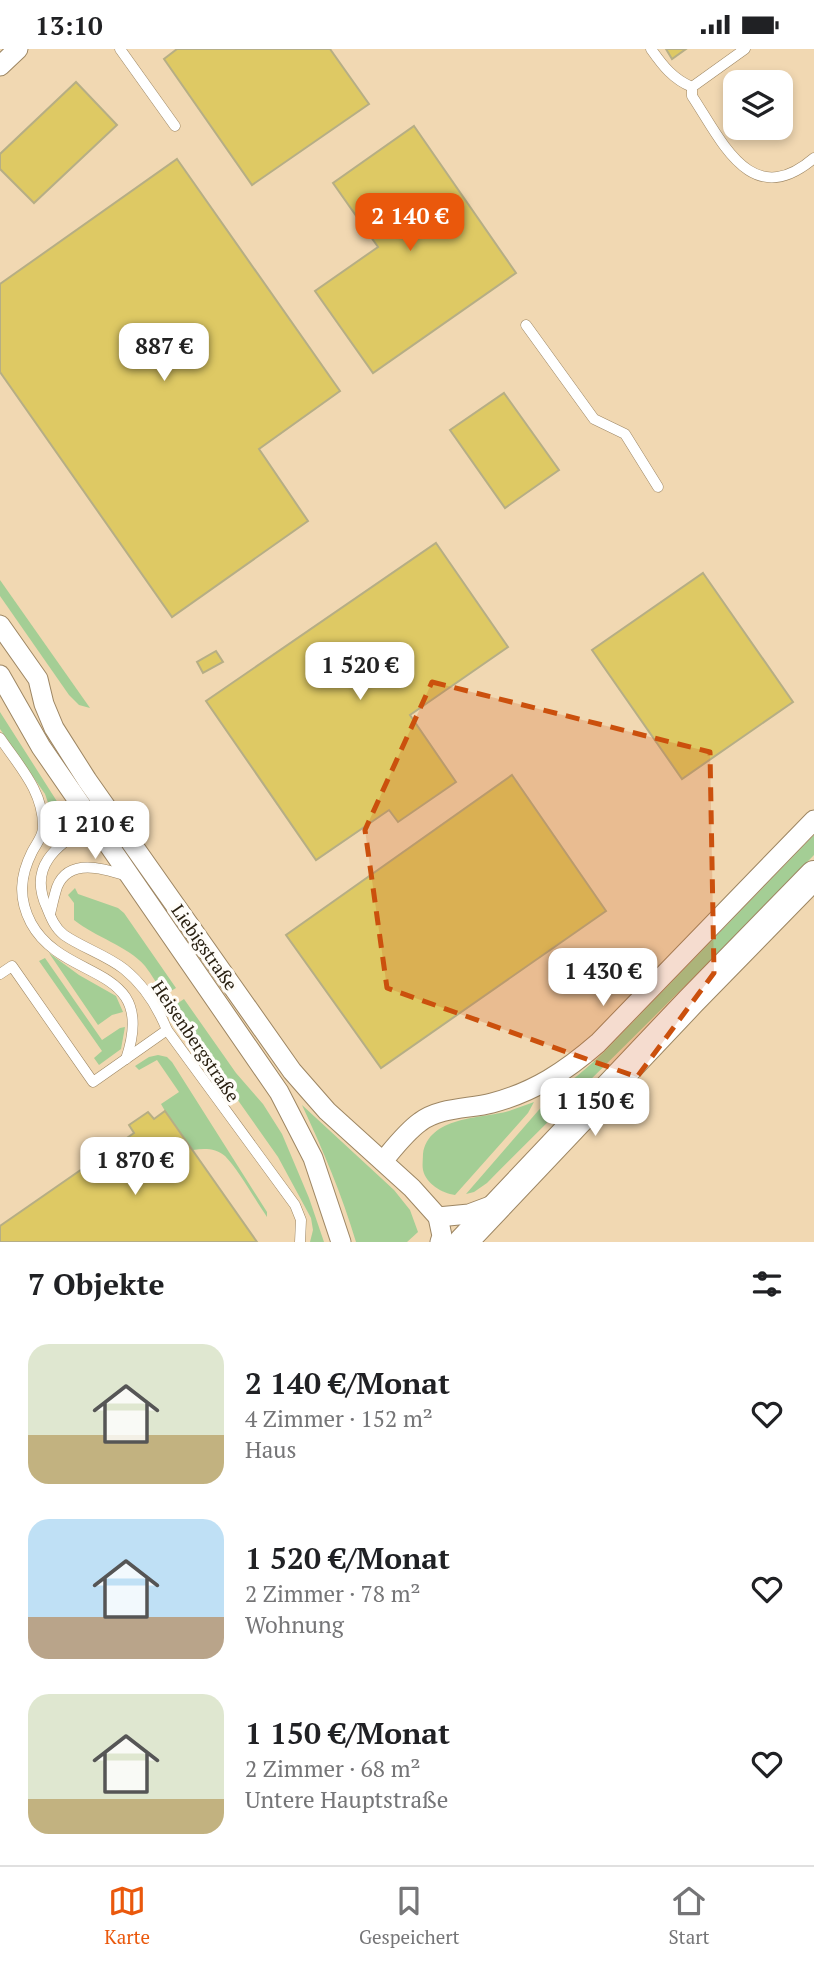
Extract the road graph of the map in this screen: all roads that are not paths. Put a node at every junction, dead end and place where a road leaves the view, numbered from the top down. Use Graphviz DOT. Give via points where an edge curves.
graph roads {
  1 [pos="18,49"];
  2 [pos="120,49"];
  3 [pos="651,49"];
  4 [pos="745,49"];
  5 [pos="0,67"];
  6 [pos="692,87"];
  7 [pos="175,127"];
  8 [pos="814,158"];
  9 [pos="526,325"];
  10 [pos="658,487"];
  11 [pos="0,625"];
  12 [pos="0,674"];
  13 [pos="0,738"];
  14 [pos="109,810"];
  15 [pos="814,820"];
  16 [pos="92,822"];
  17 [pos="814,875"];
  18 [pos="130,877"];
  19 [pos="50,915"];
  20 [pos="0,974"];
  21 [pos="167,1030"];
  22 [pos="126,1059"];
  23 [pos="383,1161"];
  24 [pos="503,1199"];
  25 [pos="438,1217"];
  26 [pos="300,1242"];
  27 [pos="341,1242"];
  28 [pos="440,1242"];
  29 [pos="463,1242"];
  1 -- 5 [label="street"];
  2 -- 7 [label="lane"];
  3 -- 6 [label="lane" via="678,81"];
  4 -- 6 [label="lane"];
  6 -- 8 [label="lane" via="692,96 738,164 755,176 780,176"];
  9 -- 10 [label="lane" via="594,419 625,434"];
  11 -- 14 [label="street, Liebigstraße" via="38,679 54,728"];
  12 -- 16 [label="street, Liebigstraße" via="41,747"];
  13 -- 22 [label="lane" via="39,799 43,833 21,881 31,923 62,954 125,995 134,1020"];
  14 -- 16 [label="lane"];
  14 -- 23 [label="street, Liebigstraße" via="292,1071 327,1111"];
  15 -- 23 [label="street" via="572,1065 518,1095 419,1122"];
  16 -- 18 [label="street, Liebigstraße"];
  16 -- 19 [label="lane" via="51,853 43,868 39,883"];
  17 -- 24 [label="main road"];
  18 -- 19 [label="lane" via="84,866 67,874 58,885"];
  18 -- 27 [label="street, Liebigstraße" via="285,1101 313,1158"];
  19 -- 21 [label="lane, Heisenbergstraße" via="61,933 126,971 159,1010"];
  20 -- 22 [label="lane" via="12,966 93,1082"];
  21 -- 22 [label="lane"];
  21 -- 26 [label="lane, Heisenbergstraße" via="295,1205 301,1220"];
  23 -- 25 [label="street, Liebigstraße"];
  24 -- 25 [label="street" via="469,1214"];
  24 -- 29 [label="main road"];
  25 -- 28 [label="street"];
}
